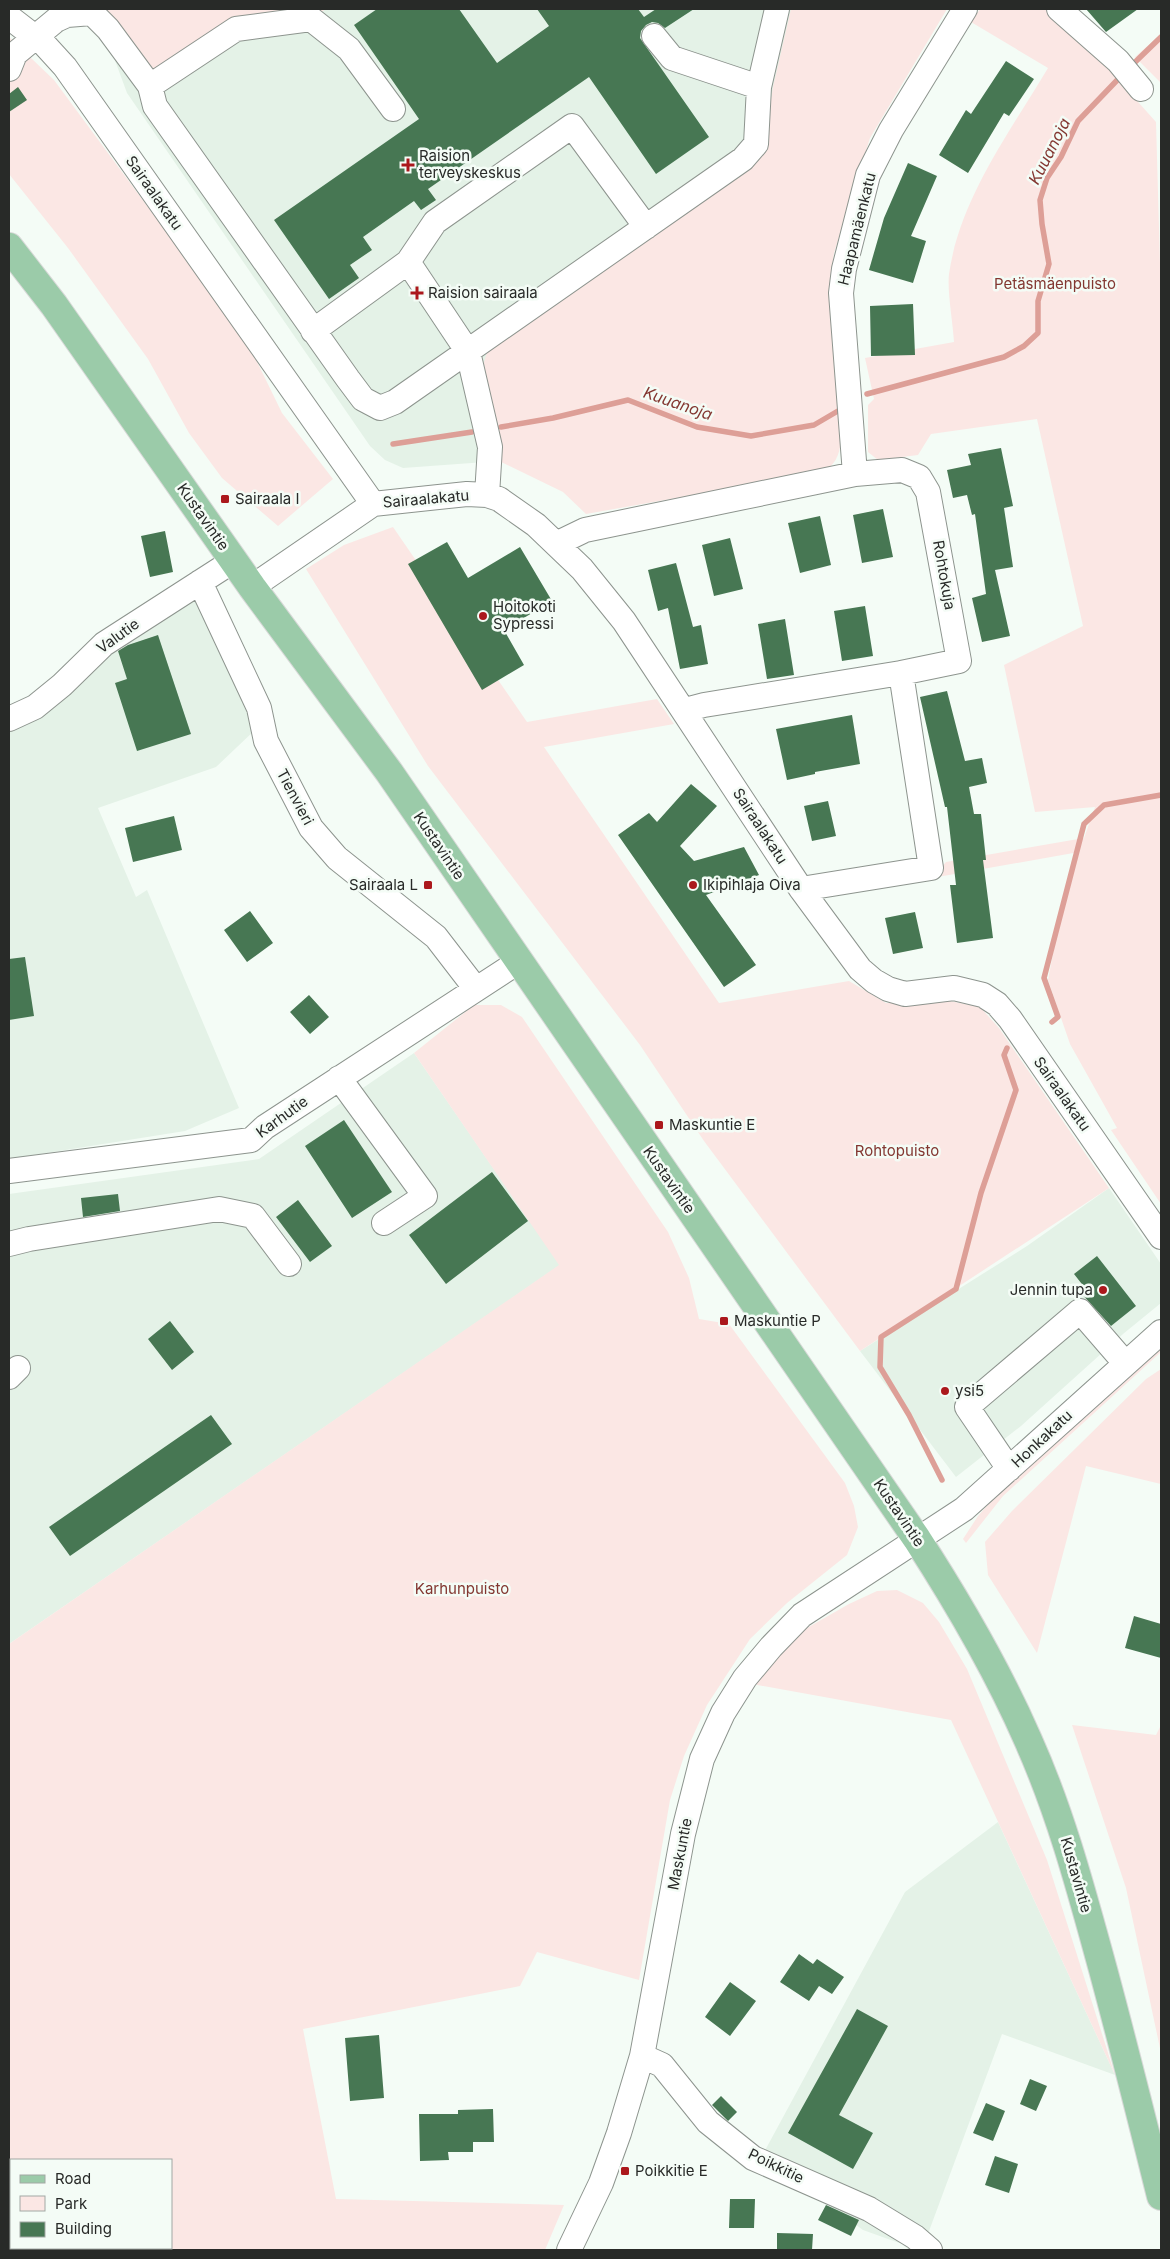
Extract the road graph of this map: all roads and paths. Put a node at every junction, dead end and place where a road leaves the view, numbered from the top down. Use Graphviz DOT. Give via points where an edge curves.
graph roads {
  1 [pos="777,9"];
  2 [pos="965,9"];
  3 [pos="1059,9"];
  4 [pos="9,17"];
  5 [pos="35,36"];
  6 [pos="654,36"];
  7 [pos="9,77"];
  8 [pos="150,86"];
  9 [pos="759,87"];
  10 [pos="1141,89"];
  11 [pos="393,109"];
  12 [pos="646,227"];
  13 [pos="9,248"];
  14 [pos="408,262"];
  15 [pos="313,331"];
  16 [pos="468,352"];
  17 [pos="855,474"];
  18 [pos="487,495"];
  19 [pos="373,504"];
  20 [pos="556,544"];
  21 [pos="234,561"];
  22 [pos="200,582"];
  23 [pos="252,587"];
  24 [pos="901,673"];
  25 [pos="685,710"];
  26 [pos="9,719"];
  27 [pos="801,889"];
  28 [pos="518,962"];
  29 [pos="476,989"];
  30 [pos="339,1078"];
  31 [pos="9,1171"];
  32 [pos="384,1223"];
  33 [pos="1161,1237"];
  34 [pos="9,1244"];
  35 [pos="290,1264"];
  36 [pos="1161,1332"];
  37 [pos="1125,1363"];
  38 [pos="1009,1469"];
  39 [pos="918,1538"];
  40 [pos="642,2056"];
  41 [pos="1161,2196"];
  42 [pos="569,2250"];
  43 [pos="930,2250"];
  1 -- 9 [label="street"];
  2 -- 17 [label="street, Haapamäenkatu" via="868,174 844,269 841,293"];
  3 -- 10 [label="street" via="1118,61"];
  4 -- 5 [label="street, Sairaalakatu"];
  5 -- 7 [label="street" via="15,54"];
  5 -- 8 [label="street" via="67,15 92,13 108,29"];
  5 -- 19 [label="street, Sairaalakatu" via="66,67"];
  6 -- 9 [label="street" via="672,58"];
  8 -- 11 [label="street" via="236,29 311,19 349,49"];
  8 -- 15 [label="street" via="155,106"];
  9 -- 12 [label="street" via="756,144 743,159"];
  12 -- 14 [label="street" via="572,126 435,222"];
  12 -- 16 [label="street"];
  13 -- 21 [label="main road, Kustavintie" via="54,304"];
  14 -- 15 [label="street"];
  14 -- 16 [label="street"];
  15 -- 16 [label="street" via="363,399 380,408 395,402"];
  16 -- 18 [label="street" via="490,447"];
  17 -- 20 [label="street, Rohtokuja" via="585,530"];
  17 -- 24 [label="street, Rohtokuja" via="902,470 919,477 928,492 959,661"];
  18 -- 19 [label="street, Sairaalakatu" via="467,494"];
  18 -- 20 [label="street, Sairaalakatu" via="516,510"];
  19 -- 23 [label="street, Sairaalakatu"];
  20 -- 25 [label="street, Sairaalakatu" via="582,569 624,621"];
  21 -- 22 [label="street, Valutie"];
  21 -- 23 [label="main road, Kustavintie"];
  22 -- 26 [label="street, Valutie" via="104,644 35,707"];
  22 -- 29 [label="street, Tienvieri" via="259,708 266,741 311,828 337,858 436,937"];
  23 -- 28 [label="main road, Kustavintie" via="389,772"];
  24 -- 25 [label="street"];
  24 -- 27 [label="street" via="931,868"];
  25 -- 27 [label="street, Sairaalakatu"];
  27 -- 33 [label="street, Sairaalakatu" via="860,969 881,985 906,994 954,988 968,990 997,1004"];
  28 -- 29 [label="street, Karhutie"];
  28 -- 39 [label="main road, Kustavintie"];
  29 -- 30 [label="street, Karhutie"];
  30 -- 31 [label="street, Karhutie" via="265,1126 251,1140"];
  30 -- 32 [label="street" via="425,1196"];
  34 -- 35 [label="street" via="219,1209 253,1216"];
  36 -- 37 [label="street, Honkakatu"];
  37 -- 38 [label="street, Honkakatu"];
  37 -- 38 [label="street" via="1080,1311 967,1407"];
  38 -- 39 [label="street, Honkakatu" via="948,1521"];
  39 -- 40 [label="street, Maskuntie" via="802,1615 745,1678 722,1713 702,1759 683,1834"];
  39 -- 41 [label="main road, Kustavintie" via="993,1665 1029,1740 1071,1851"];
  40 -- 42 [label="street, Maskuntie" via="601,2183"];
  40 -- 43 [label="street, Poikkitie" via="662,2065 708,2122 753,2158 869,2209"];
}
